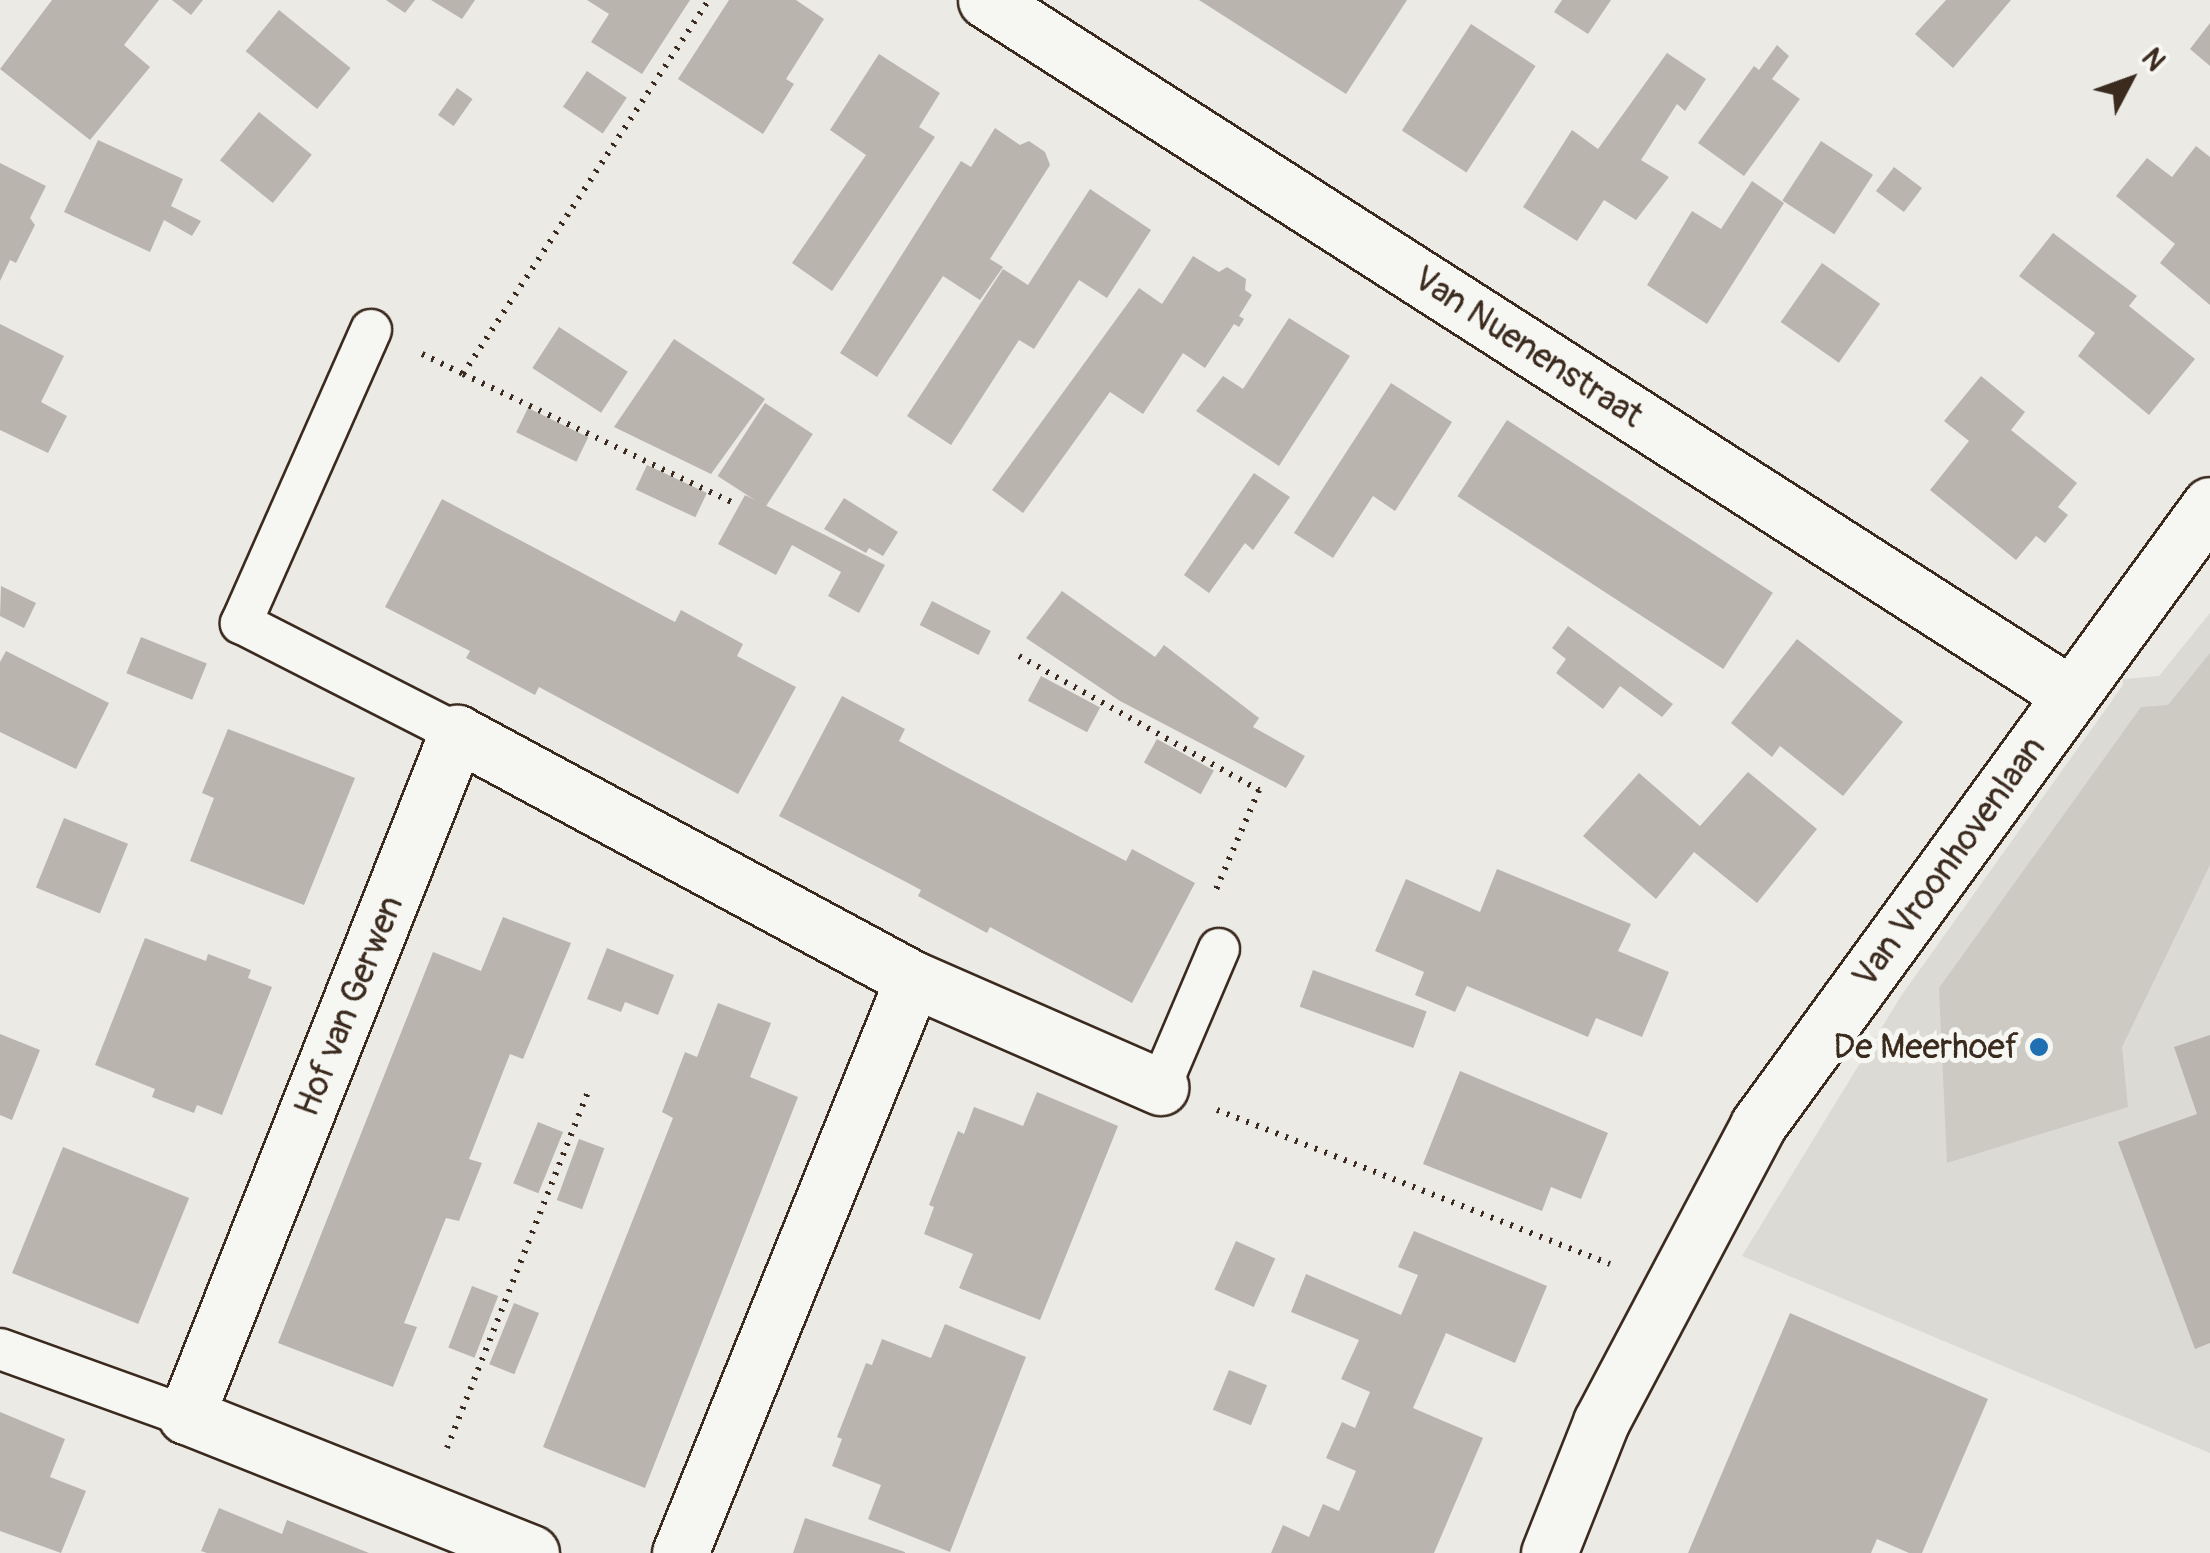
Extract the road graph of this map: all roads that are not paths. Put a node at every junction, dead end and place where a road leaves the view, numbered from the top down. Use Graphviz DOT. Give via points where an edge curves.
graph roads {
  1 [pos="986,0"];
  2 [pos="371,330"];
  3 [pos="2210,504"];
  4 [pos="2071,695"];
  5 [pos="457,733"];
  6 [pos="1219,949"];
  7 [pos="913,980"];
  8 [pos="1160,1087"];
  9 [pos="0,1349"];
  10 [pos="186,1416"];
  11 [pos="531,1553"];
  12 [pos="680,1553"];
  13 [pos="1549,1553"];
  1 -- 4 [label="street, Van Nuenenstraat"];
  2 -- 5 [label="lane" via="241,623"];
  3 -- 4 [label="street, Van Vroonhovenlaan"];
  4 -- 13 [label="street, Van Vroonhovenlaan" via="1758,1124 1600,1422"];
  5 -- 7 [label="street"];
  5 -- 10 [label="street, Hof van Gerwen"];
  6 -- 8 [label="lane"];
  7 -- 8 [label="street"];
  7 -- 12 [label="street"];
  9 -- 10 [label="lane"];
  10 -- 11 [label="street"];
}
